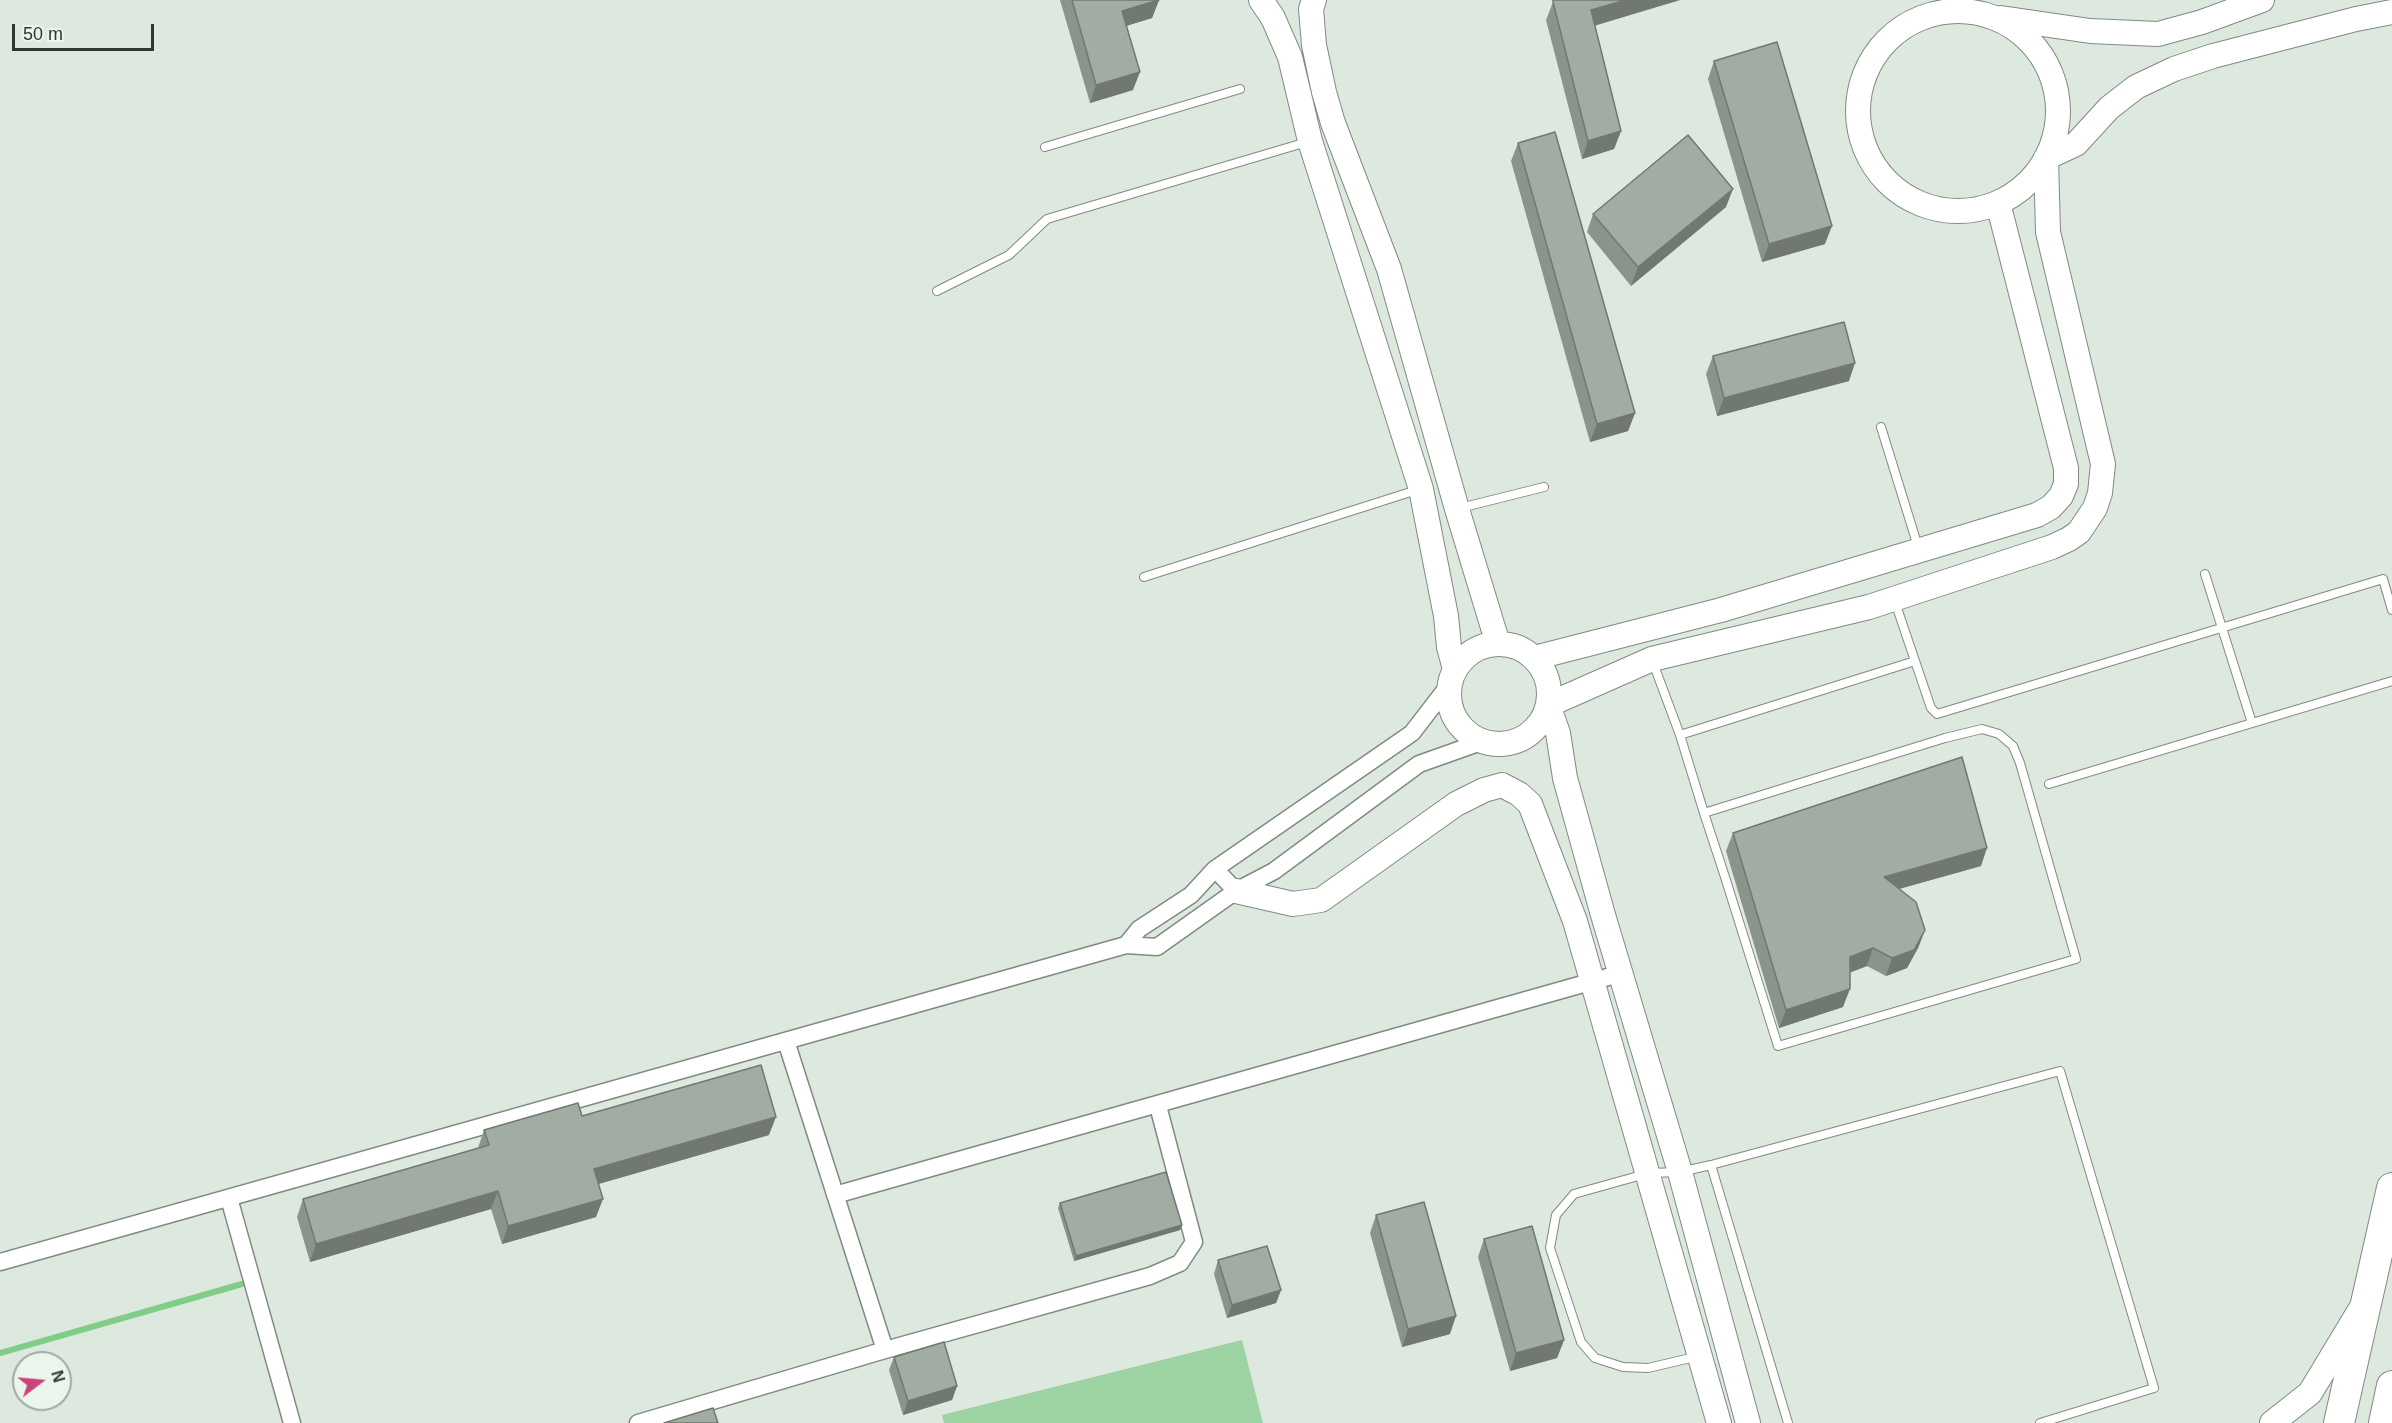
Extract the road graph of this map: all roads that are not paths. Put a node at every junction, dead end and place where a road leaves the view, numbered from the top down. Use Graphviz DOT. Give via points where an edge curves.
graph roads {
  1 [pos="1261,0"];
  2 [pos="1314,0"];
  3 [pos="2262,0"];
  4 [pos="1941,6"];
  5 [pos="1991,8"];
  6 [pos="2392,12"];
  7 [pos="1240,89"];
  8 [pos="1310,141"];
  9 [pos="1045,147"];
  10 [pos="2046,158"];
  11 [pos="1998,203"];
  12 [pos="937,291"];
  13 [pos="1881,427"];
  14 [pos="1544,487"];
  15 [pos="1421,489"];
  16 [pos="1457,509"];
  17 [pos="1919,550"];
  18 [pos="2205,574"];
  19 [pos="1144,577"];
  20 [pos="1894,598"];
  21 [pos="2392,610"];
  22 [pos="2222,628"];
  23 [pos="1498,644"];
  24 [pos="1534,658"];
  25 [pos="1652,659"];
  26 [pos="1915,661"];
  27 [pos="1452,677"];
  28 [pos="2392,681"];
  29 [pos="1548,705"];
  30 [pos="2252,723"];
  31 [pos="1680,735"];
  32 [pos="1481,742"];
  33 [pos="2049,784"];
  34 [pos="1704,813"];
  35 [pos="1215,869"];
  36 [pos="1236,891"];
  37 [pos="1126,945"];
  38 [pos="1622,973"];
  39 [pos="1592,980"];
  40 [pos="786,1041"];
  41 [pos="1158,1106"];
  42 [pos="1711,1165"];
  43 [pos="1649,1173"];
  44 [pos="1680,1173"];
  45 [pos="2392,1188"];
  46 [pos="835,1195"];
  47 [pos="229,1198"];
  48 [pos="0,1262"];
  49 [pos="2367,1297"];
  50 [pos="885,1350"];
  51 [pos="1701,1356"];
  52 [pos="2392,1386"];
  53 [pos="292,1423"];
  54 [pos="638,1423"];
  55 [pos="1719,1423"];
  56 [pos="1748,1423"];
  57 [pos="1788,1423"];
  58 [pos="2040,1423"];
  59 [pos="2272,1423"];
  60 [pos="2339,1423"];
  61 [pos="2384,1423"];
  1 -- 8 [label="street" via="1290,57"];
  2 -- 16 [label="street" via="1314,45 1324,92 1389,269"];
  3 -- 5 [label="street" via="2158,34 2090,31"];
  4 -- 5 [label="street"];
  4 -- 11 [label="street" via="1898,30 1867,68 1858,115 1862,139 1881,175 1905,196 1928,207 1975,210"];
  5 -- 10 [label="street" via="2036,48 2050,70 2058,122"];
  6 -- 10 [label="street" via="2174,69 2136,87 2109,108 2076,144"];
  7 -- 9 [label="lane"];
  8 -- 12 [label="lane" via="1047,219 1009,255"];
  8 -- 15 [label="street"];
  10 -- 11 [label="street" via="2020,190"];
  10 -- 20 [label="street" via="2048,232 2103,464 2100,493 2086,523 2069,539"];
  11 -- 17 [label="street" via="2060,443 2066,484 2051,507 2037,515"];
  13 -- 17 [label="lane"];
  14 -- 16 [label="lane"];
  15 -- 19 [label="lane"];
  15 -- 27 [label="street" via="1446,616"];
  16 -- 23 [label="street"];
  17 -- 24 [label="street" via="1721,610"];
  18 -- 22 [label="lane"];
  20 -- 25 [label="street"];
  20 -- 26 [label="lane"];
  21 -- 22 [label="lane" via="2383,579"];
  22 -- 26 [label="lane" via="1937,714 1931,708"];
  22 -- 30 [label="lane"];
  23 -- 24 [label="street" via="1524,650"];
  23 -- 27 [label="street" via="1481,647 1466,656"];
  24 -- 29 [label="street" via="1549,688"];
  25 -- 29 [label="street"];
  25 -- 31 [label="lane"];
  26 -- 31 [label="lane"];
  27 -- 32 [label="street" via="1449,703 1455,719 1466,733"];
  27 -- 35 [label="street" via="1412,733"];
  28 -- 30 [label="lane"];
  29 -- 32 [label="street" via="1542,721 1515,743"];
  29 -- 38 [label="street" via="1558,733 1565,778"];
  30 -- 33 [label="lane"];
  31 -- 34 [label="lane"];
  32 -- 36 [label="street" via="1419,764 1274,872"];
  34 -- 34 [label="lane" via="1778,1046 2076,959 2020,764 2013,746 1999,734 1982,729 1946,738"];
  35 -- 36 [label="street"];
  35 -- 37 [label="street" via="1191,895 1139,929"];
  36 -- 37 [label="street" via="1157,948"];
  36 -- 39 [label="street" via="1293,904 1320,900 1456,804 1502,785 1530,804 1575,921"];
  37 -- 40 [label="street"];
  38 -- 39 [label="street"];
  38 -- 44 [label="street"];
  39 -- 41 [label="street"];
  39 -- 43 [label="street"];
  40 -- 46 [label="street"];
  40 -- 47 [label="street"];
  41 -- 46 [label="street"];
  41 -- 50 [label="street" via="1194,1242 1180,1263 1150,1276"];
  42 -- 44 [label="lane"];
  42 -- 57 [label="lane"];
  42 -- 58 [label="lane" via="2060,1071 2154,1388"];
  43 -- 44 [label="lane"];
  43 -- 51 [label="street"];
  43 -- 51 [label="lane" via="1574,1194 1556,1215 1550,1248 1581,1342 1595,1358 1623,1367 1648,1368"];
  44 -- 56 [label="street"];
  45 -- 49 [label="highway"];
  46 -- 50 [label="street"];
  47 -- 48 [label="street"];
  47 -- 53 [label="street"];
  49 -- 59 [label="street" via="2310,1393"];
  49 -- 60 [label="highway"];
  50 -- 54 [label="street"];
  51 -- 55 [label="street"];
  52 -- 61 [label="highway"];
}
